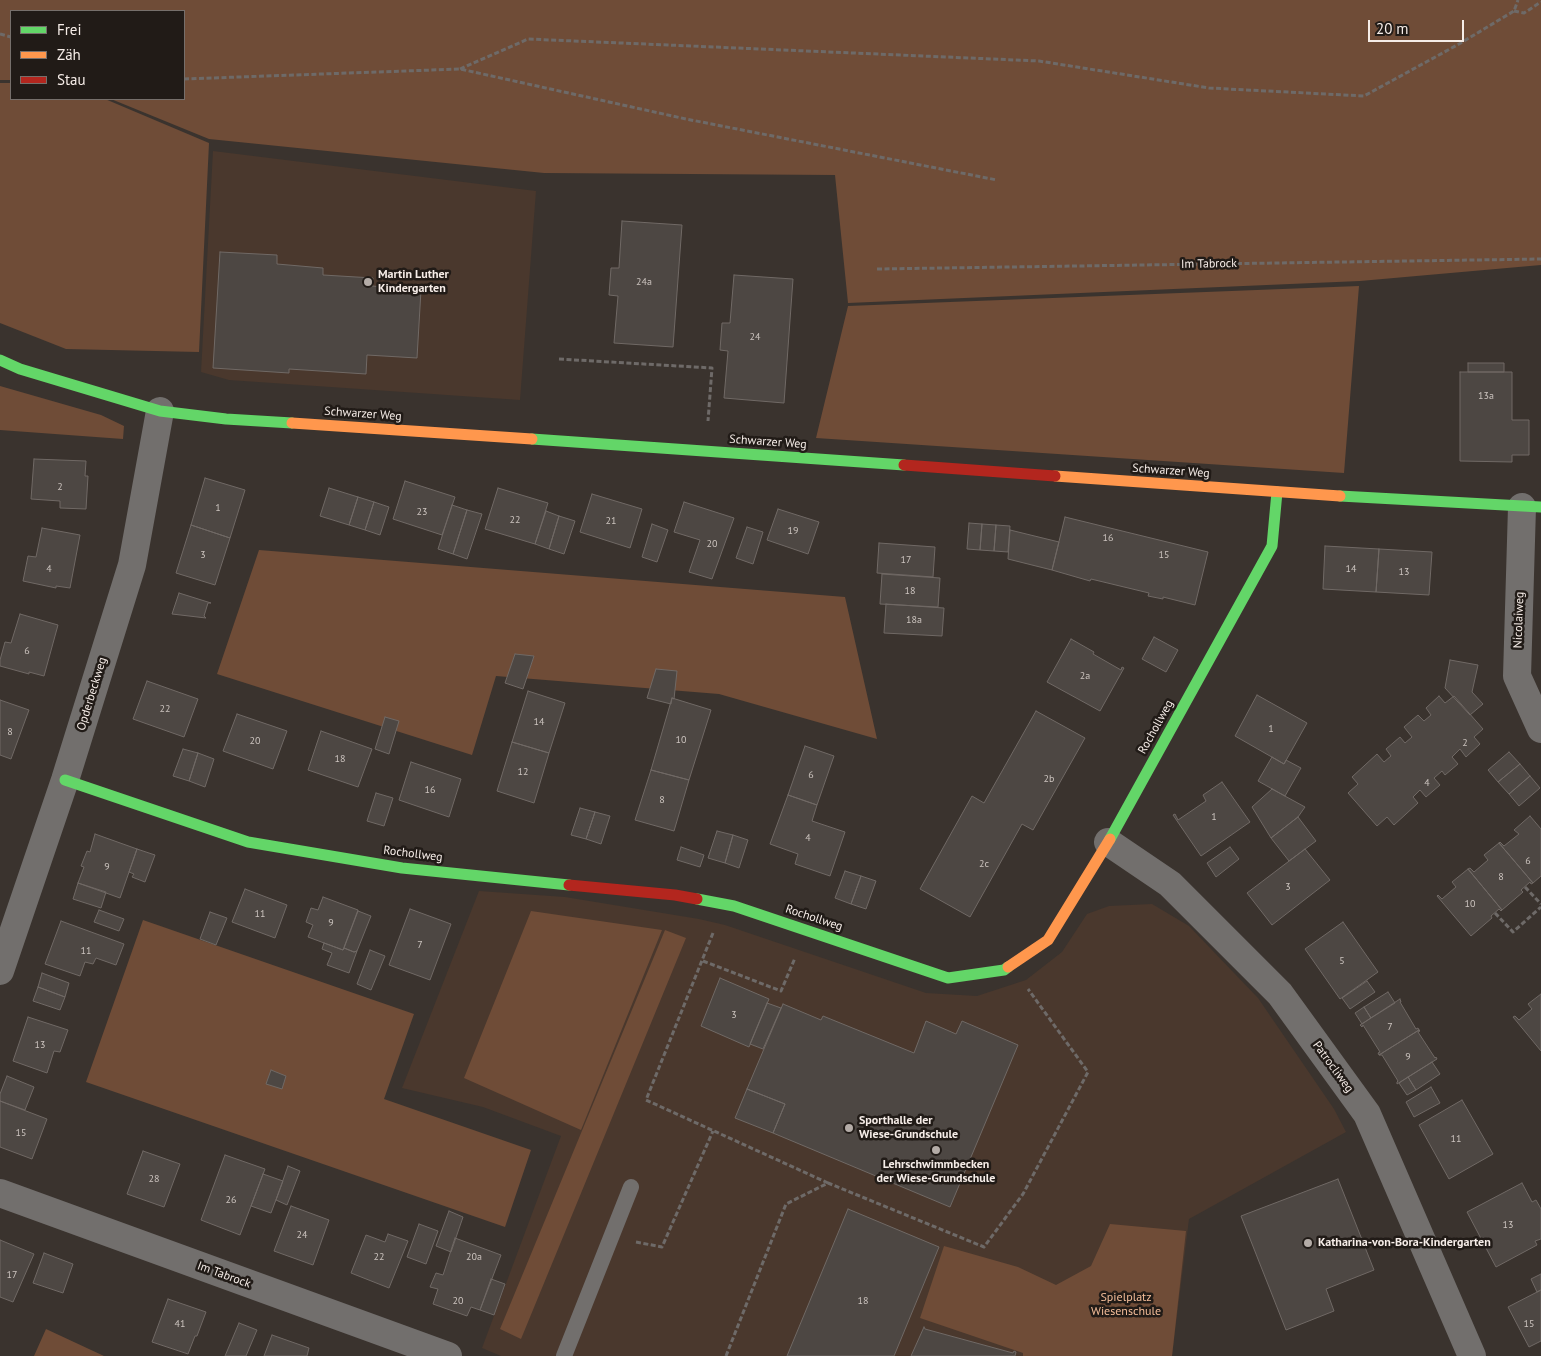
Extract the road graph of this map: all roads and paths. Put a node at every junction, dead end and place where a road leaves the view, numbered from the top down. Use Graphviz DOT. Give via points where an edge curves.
graph roads {
  1 [pos="1518,0"];
  2 [pos="1541,2"];
  3 [pos="1514,11"];
  4 [pos="460,69"];
  5 [pos="185,79"];
  6 [pos="997,180"];
  7 [pos="1541,259"];
  8 [pos="877,270"];
  9 [pos="559,359"];
  10 [pos="0,360"];
  11 [pos="160,411"];
  12 [pos="706,452"];
  13 [pos="1277,492"];
  14 [pos="1531,507"];
  15 [pos="1541,729"];
  16 [pos="65,780"];
  17 [pos="1108,842"];
  18 [pos="1525,886"];
  19 [pos="724,904"];
  20 [pos="1541,906"];
  21 [pos="1495,913"];
  22 [pos="806,930"];
  23 [pos="703,961"];
  24 [pos="1004,970"];
  25 [pos="0,971"];
  26 [pos="713,1131"];
  27 [pos="828,1183"];
  28 [pos="631,1187"];
  29 [pos="0,1194"];
  30 [pos="611,1237"];
  31 [pos="448,1356"];
  32 [pos="564,1356"];
  33 [pos="726,1356"];
  34 [pos="1472,1356"];
  1 -- 3 [label="path"];
  2 -- 3 [label="path" via="1524,13"];
  3 -- 4 [label="path" via="1364,96 1209,88 1039,61 528,39"];
  4 -- 5 [label="path"];
  4 -- 6 [label="path" via="686,119"];
  7 -- 8 [label="path, Im Tabrock"];
  9 -- 12 [label="path" via="712,368"];
  10 -- 11 [label="street, Schwarzer Weg" via="20,369"];
  11 -- 12 [label="street, Schwarzer Weg" via="226,419"];
  11 -- 16 [label="street, Opderbeckweg" via="132,565"];
  12 -- 13 [label="street, Schwarzer Weg"];
  13 -- 14 [label="street, Schwarzer Weg"];
  13 -- 17 [label="street, Rochollweg" via="1272,546"];
  14 -- 15 [label="street, Nicolaiweg" via="1517,676"];
  16 -- 19 [label="street, Rochollweg" via="248,842 402,868 675,895"];
  16 -- 25 [label="street, Opderbeckweg"];
  17 -- 24 [label="street, Rochollweg" via="1048,940"];
  17 -- 34 [label="street, Patrocliweg" via="1170,884 1280,994 1367,1114"];
  18 -- 20 [label="path"];
  19 -- 22 [label="street, Rochollweg"];
  19 -- 23 [label="path"];
  20 -- 21 [label="path" via="1513,932"];
  22 -- 23 [label="path" via="781,991"];
  22 -- 24 [label="street, Rochollweg" via="948,978"];
  23 -- 26 [label="path" via="646,1100"];
  24 -- 27 [label="path" via="1026,986 1088,1072 1023,1194 984,1247"];
  26 -- 27 [label="path"];
  26 -- 30 [label="path" via="662,1247"];
  27 -- 33 [label="path" via="786,1204"];
  28 -- 30 [label="lane"];
  29 -- 31 [label="street, Im Tabrock"];
  30 -- 32 [label="lane"];
}
